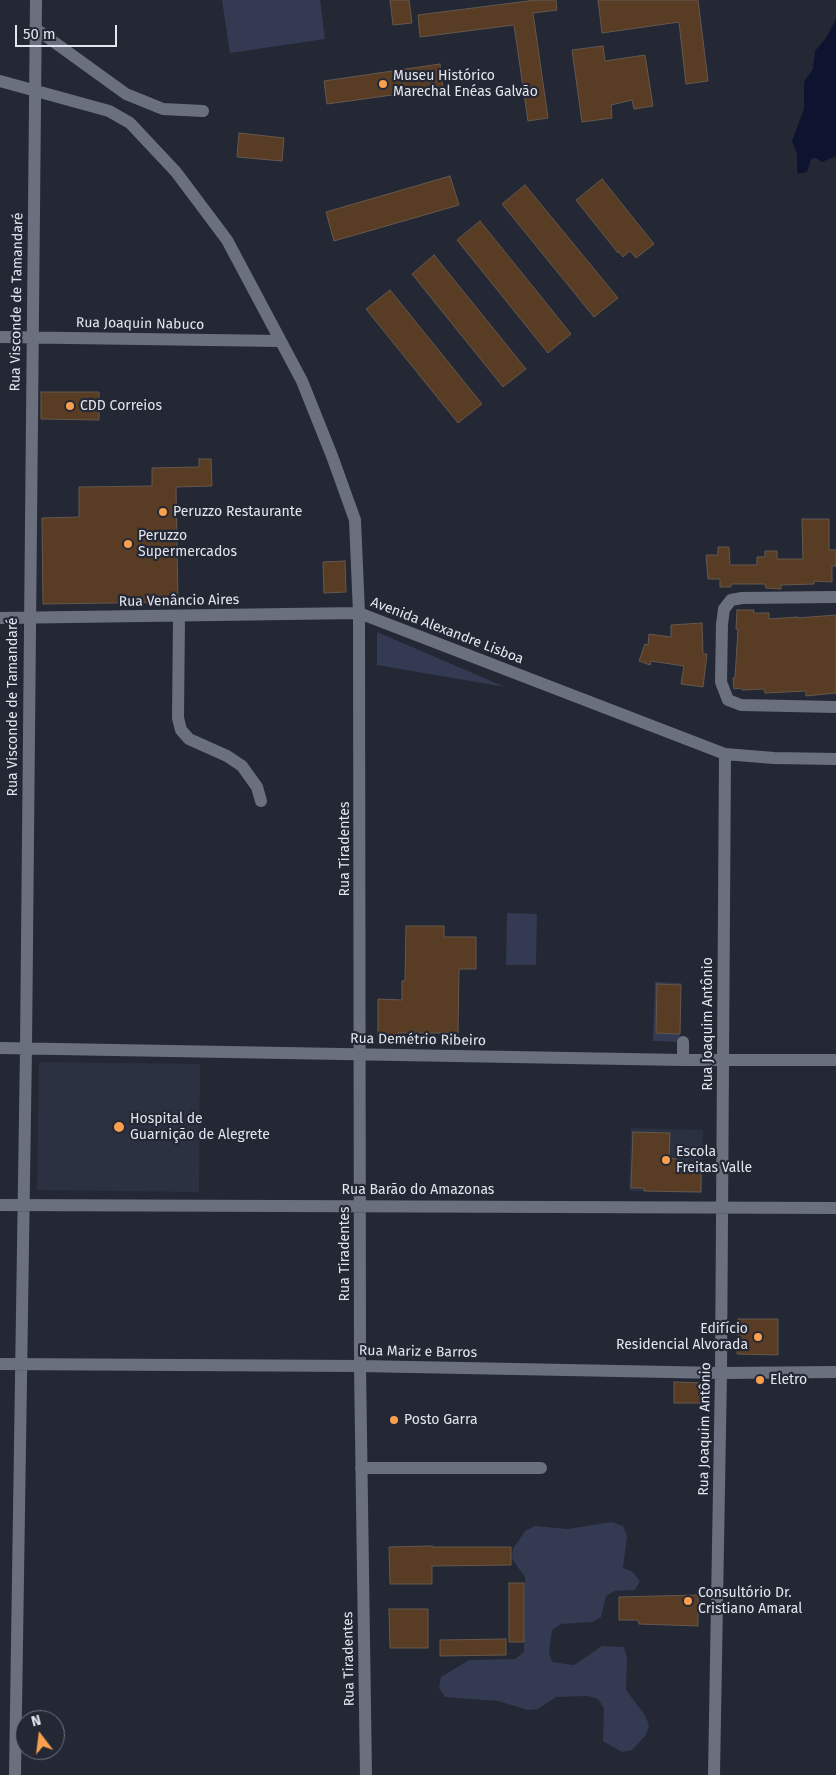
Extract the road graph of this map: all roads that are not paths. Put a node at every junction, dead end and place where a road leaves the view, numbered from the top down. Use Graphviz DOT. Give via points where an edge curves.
graph roads {
  1 [pos="36,0"];
  2 [pos="36,29"];
  3 [pos="0,81"];
  4 [pos="34,90"];
  5 [pos="203,111"];
  6 [pos="0,337"];
  7 [pos="32,338"];
  8 [pos="280,341"];
  9 [pos="836,597"];
  10 [pos="359,613"];
  11 [pos="179,616"];
  12 [pos="0,618"];
  13 [pos="29,618"];
  14 [pos="836,707"];
  15 [pos="725,754"];
  16 [pos="836,759"];
  17 [pos="261,801"];
  18 [pos="683,1042"];
  19 [pos="0,1048"];
  20 [pos="26,1048"];
  21 [pos="360,1054"];
  22 [pos="683,1060"];
  23 [pos="722,1060"];
  24 [pos="836,1060"];
  25 [pos="0,1205"];
  26 [pos="24,1205"];
  27 [pos="359,1205"];
  28 [pos="722,1207"];
  29 [pos="836,1208"];
  30 [pos="0,1364"];
  31 [pos="21,1364"];
  32 [pos="360,1366"];
  33 [pos="836,1372"];
  34 [pos="721,1373"];
  35 [pos="361,1468"];
  36 [pos="541,1468"];
  37 [pos="15,1775"];
  38 [pos="366,1775"];
  39 [pos="714,1775"];
  1 -- 2 [label="street, Rua Visconde de Tamandaré"];
  2 -- 4 [label="street, Rua Visconde de Tamandaré"];
  2 -- 5 [label="street" via="126,94 163,109"];
  3 -- 4 [label="street, Avenida Alexandre Lisboa"];
  4 -- 7 [label="street, Rua Visconde de Tamandaré"];
  4 -- 8 [label="street, Avenida Alexandre Lisboa" via="109,111 130,123 142,135 176,172 227,240"];
  6 -- 7 [label="street, Rua Joaquin Nabuco"];
  7 -- 8 [label="street, Rua Joaquin Nabuco"];
  7 -- 13 [label="street, Rua Visconde de Tamandaré"];
  8 -- 10 [label="street, Avenida Alexandre Lisboa" via="302,381 355,520"];
  9 -- 14 [label="street" via="731,600 724,609 722,624 721,682 728,700 740,705"];
  10 -- 11 [label="street, Rua Venâncio Aires"];
  10 -- 15 [label="street, Avenida Alexandre Lisboa"];
  10 -- 21 [label="street, Rua Tiradentes"];
  11 -- 13 [label="street, Rua Venâncio Aires"];
  11 -- 17 [label="street" via="178,718 181,730 189,739 242,766 257,787"];
  12 -- 13 [label="street, Rua Venâncio Aires"];
  13 -- 20 [label="street, Rua Visconde de Tamandaré"];
  15 -- 16 [label="street, Avenida Alexandre Lisboa"];
  15 -- 23 [label="street, Rua Joaquim Antônio"];
  18 -- 22 [label="street"];
  19 -- 20 [label="street, Rua Demétrio Ribeiro"];
  20 -- 21 [label="street, Rua Demétrio Ribeiro"];
  20 -- 26 [label="street, Rua Visconde de Tamandaré"];
  21 -- 22 [label="street, Rua Demétrio Ribeiro"];
  21 -- 27 [label="street, Rua Tiradentes"];
  22 -- 23 [label="street, Rua Demétrio Ribeiro"];
  23 -- 24 [label="street, Rua Demétrio Ribeiro"];
  23 -- 28 [label="street, Rua Joaquim Antônio"];
  25 -- 26 [label="street, Rua Barão do Amazonas"];
  26 -- 27 [label="street, Rua Barão do Amazonas"];
  26 -- 31 [label="street, Rua Visconde de Tamandaré"];
  27 -- 28 [label="street, Rua Barão do Amazonas"];
  27 -- 32 [label="street, Rua Tiradentes"];
  28 -- 29 [label="street, Rua Barão do Amazonas"];
  28 -- 34 [label="street, Rua Joaquim Antônio"];
  30 -- 31 [label="street, Rua Mariz e Barros"];
  31 -- 32 [label="street, Rua Mariz e Barros"];
  31 -- 37 [label="street, Rua Visconde de Tamandaré"];
  32 -- 34 [label="street, Rua Mariz e Barros"];
  32 -- 35 [label="street, Rua Tiradentes"];
  33 -- 34 [label="street, Rua Mariz e Barros"];
  34 -- 39 [label="street, Rua Joaquim Antônio"];
  35 -- 36 [label="street"];
  35 -- 38 [label="street, Rua Tiradentes"];
}
